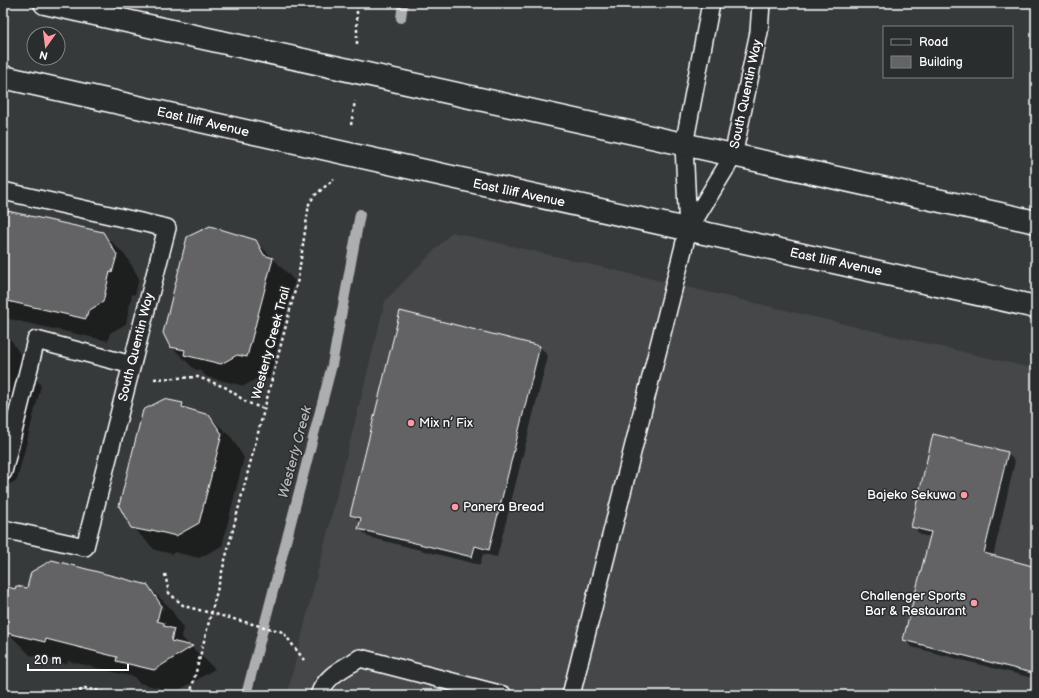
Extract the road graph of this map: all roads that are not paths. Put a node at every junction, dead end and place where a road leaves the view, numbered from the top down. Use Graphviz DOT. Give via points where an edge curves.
graph roads {
  1 [pos="45,3"];
  2 [pos="711,3"];
  3 [pos="761,3"];
  4 [pos="3,77"];
  5 [pos="684,145"];
  6 [pos="733,156"];
  7 [pos="3,191"];
  8 [pos="1036,222"];
  9 [pos="688,230"];
  10 [pos="1036,307"];
  11 [pos="130,371"];
  12 [pos="3,472"];
  13 [pos="3,529"];
  14 [pos="319,695"];
  15 [pos="503,695"];
  16 [pos="571,695"];
  1 -- 5 [label="main road"];
  2 -- 5 [label="lane"];
  3 -- 6 [label="lane, South Quentin Way" via="759,32"];
  4 -- 9 [label="main road, East Iliff Avenue"];
  5 -- 6 [label="main road"];
  5 -- 9 [label="lane"];
  6 -- 8 [label="main road"];
  6 -- 9 [label="lane, South Quentin Way"];
  7 -- 11 [label="lane, South Quentin Way" via="167,228"];
  9 -- 10 [label="main road, East Iliff Avenue"];
  9 -- 16 [label="lane"];
  11 -- 12 [label="lane" via="36,340"];
  11 -- 13 [label="lane, South Quentin Way" via="85,548"];
  14 -- 15 [label="lane" via="329,677 360,658"];
}
